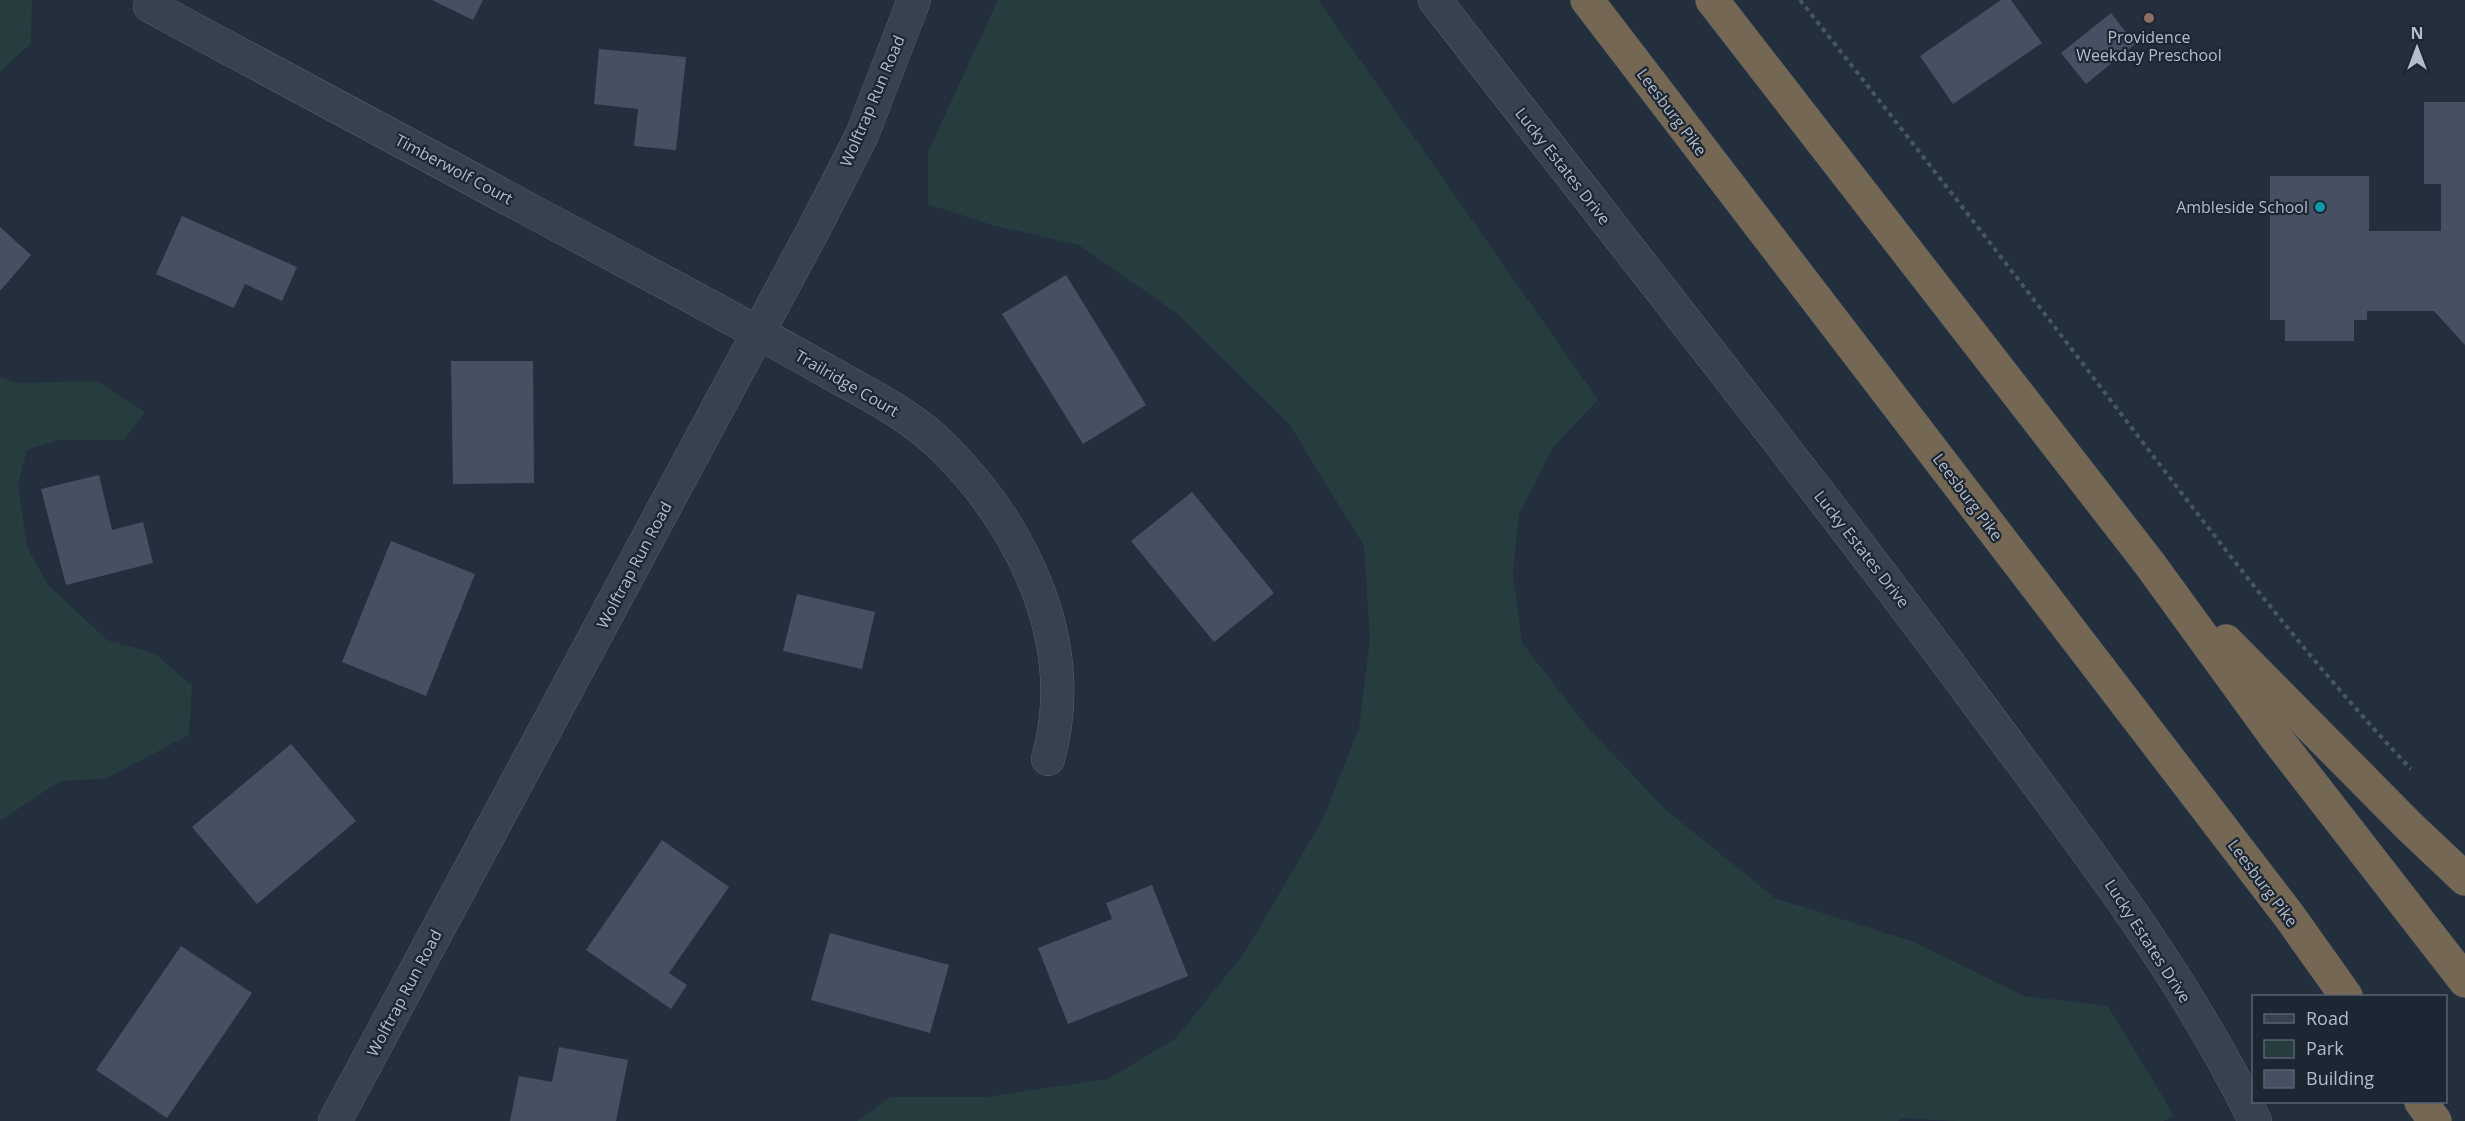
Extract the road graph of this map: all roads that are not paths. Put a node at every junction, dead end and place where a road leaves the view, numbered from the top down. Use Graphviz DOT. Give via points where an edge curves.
graph roads {
  1 [pos="914,0"];
  2 [pos="1435,0"];
  3 [pos="1587,0"];
  4 [pos="1712,0"];
  5 [pos="150,6"];
  6 [pos="759,333"];
  7 [pos="2148,563"];
  8 [pos="1048,759"];
  9 [pos="2465,879"];
  10 [pos="2465,981"];
  11 [pos="2345,995"];
  12 [pos="2422,1103"];
  13 [pos="334,1121"];
  14 [pos="2255,1121"];
  15 [pos="2435,1121"];
  1 -- 6 [label="street, Wolftrap Run Road" via="862,135"];
  2 -- 14 [label="street, Lucky Estates Drive" via="1897,594 2115,888 2227,1063"];
  3 -- 11 [label="highway, Leesburg Pike" via="2290,917"];
  4 -- 7 [label="highway"];
  5 -- 6 [label="street, Timberwolf Court"];
  6 -- 8 [label="street, Trailridge Court" via="895,409 945,448 988,498 1022,551 1053,637 1058,694"];
  6 -- 13 [label="street, Wolftrap Run Road"];
  7 -- 9 [label="highway"];
  7 -- 10 [label="highway" via="2277,739"];
  12 -- 15 [label="highway"];
}
